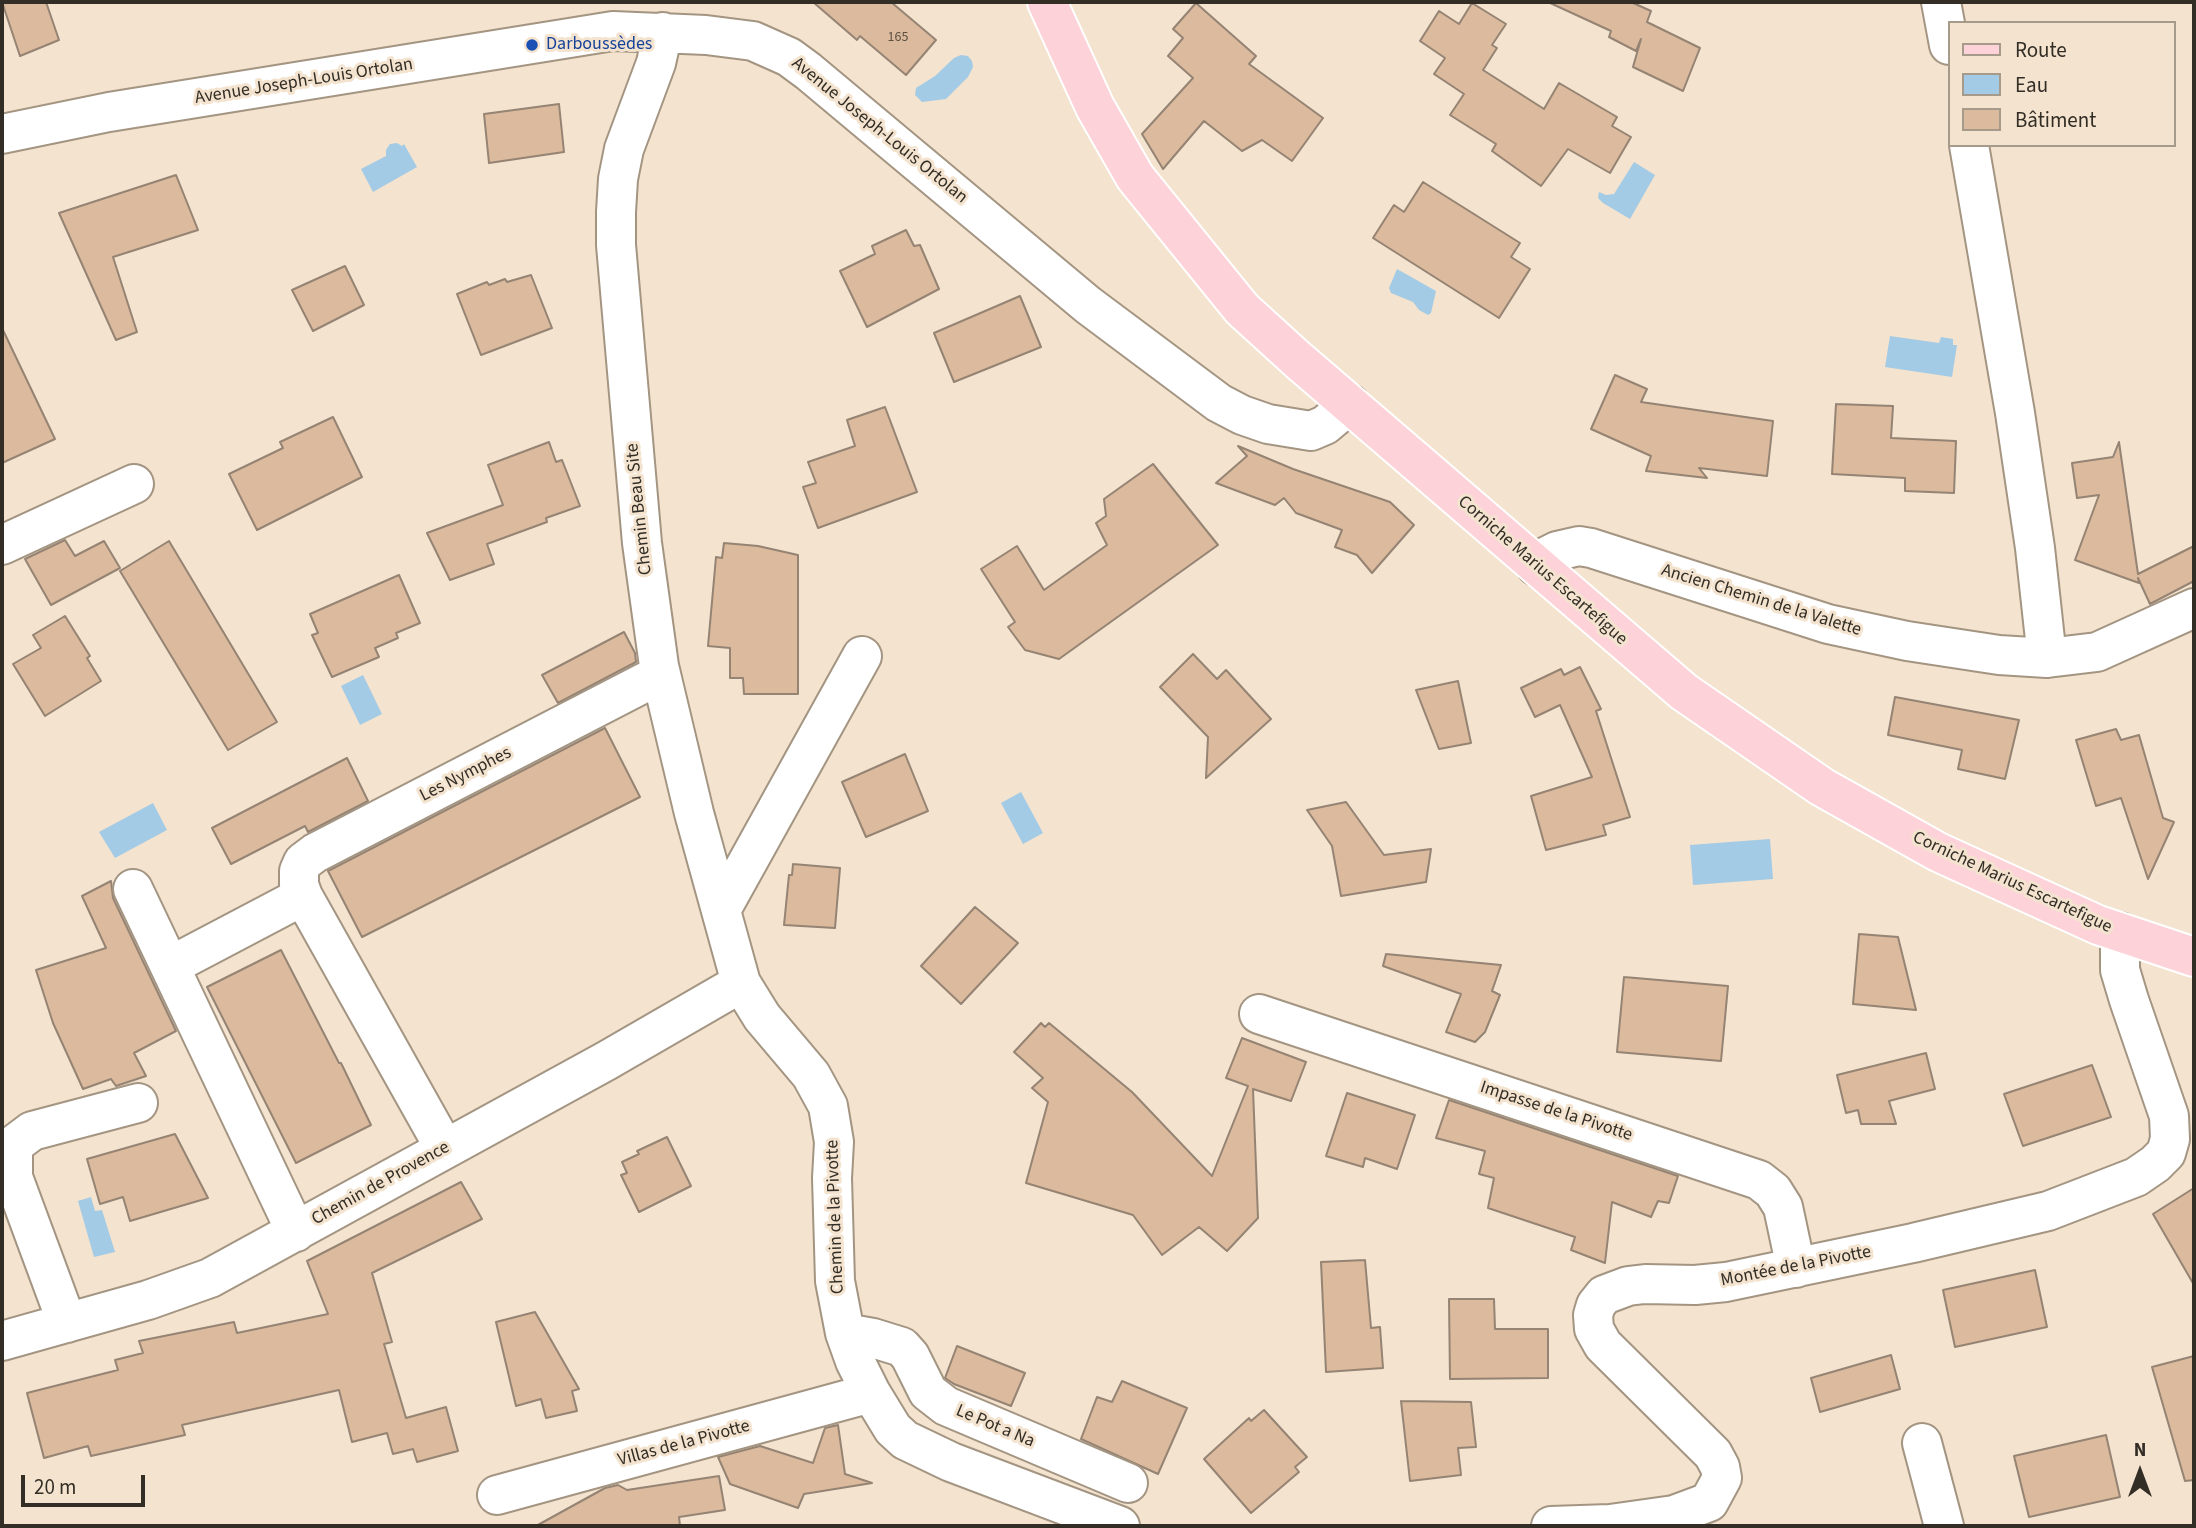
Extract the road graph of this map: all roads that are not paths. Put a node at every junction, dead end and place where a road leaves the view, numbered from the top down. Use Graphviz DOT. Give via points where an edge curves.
graph roads {
  1 [pos="1047,2"];
  2 [pos="1941,2"];
  3 [pos="707,18"];
  4 [pos="663,32"];
  5 [pos="1948,40"];
  6 [pos="2,134"];
  7 [pos="1969,147"];
  8 [pos="1350,404"];
  9 [pos="134,484"];
  10 [pos="2,545"];
  11 [pos="1536,566"];
  12 [pos="2194,608"];
  13 [pos="862,656"];
  14 [pos="2047,658"];
  15 [pos="661,674"];
  16 [pos="133,889"];
  17 [pos="303,896"];
  18 [pos="721,910"];
  19 [pos="2120,932"];
  20 [pos="2194,957"];
  21 [pos="170,966"];
  22 [pos="741,983"];
  23 [pos="1259,1014"];
  24 [pos="138,1103"];
  25 [pos="445,1149"];
  26 [pos="296,1232"];
  27 [pos="1796,1268"];
  28 [pos="67,1322"];
  29 [pos="845,1333"];
  30 [pos="2,1340"];
  31 [pos="871,1392"];
  32 [pos="1922,1443"];
  33 [pos="1128,1483"];
  34 [pos="497,1495"];
  35 [pos="1120,1526"];
  36 [pos="1552,1526"];
  37 [pos="1944,1526"];
  1 -- 8 [label="main road, Corniche Marius Escartefigue" via="1095,107 1135,177 1242,309"];
  2 -- 5 [label="street"];
  3 -- 4 [label="street, Avenue Joseph-Louis Ortolan"];
  3 -- 8 [label="street, Avenue Joseph-Louis Ortolan" via="789,57 808,71 1088,305 1219,403 1268,424 1311,431"];
  4 -- 6 [label="street, Avenue Joseph-Louis Ortolan" via="587,36 109,112"];
  4 -- 15 [label="street, Chemin Beau Site" via="624,149 615,212 642,543"];
  7 -- 14 [label="street" via="2015,413"];
  8 -- 11 [label="main road, Corniche Marius Escartefigue"];
  9 -- 10 [label="street"];
  11 -- 14 [label="street, Ancien Chemin de la Valette" via="1567,548 1591,548 1856,631 1952,650"];
  11 -- 19 [label="main road, Corniche Marius Escartefigue" via="1684,692 1822,787 1938,852"];
  12 -- 14 [label="street, Ancien Chemin de la Valette" via="2097,652"];
  13 -- 18 [label="street"];
  15 -- 17 [label="street, Les Nymphes" via="315,853 299,871"];
  15 -- 18 [label="street, Chemin Beau Site"];
  16 -- 21 [label="street"];
  17 -- 21 [label="street"];
  17 -- 25 [label="street, Les Nymphes"];
  18 -- 22 [label="street, Chemin Beau Site"];
  19 -- 20 [label="main road, Corniche Marius Escartefigue"];
  19 -- 27 [label="street, Montée de la Pivotte" via="2120,971 2169,1116 2166,1153 2136,1177 2048,1211"];
  21 -- 26 [label="street"];
  22 -- 25 [label="street, Chemin de Provence"];
  22 -- 29 [label="street, Chemin de la Pivotte" via="762,1017 811,1075 828,1106 834,1142 835,1281"];
  23 -- 27 [label="street, Impasse de la Pivotte" via="1759,1180 1783,1208"];
  24 -- 28 [label="street" via="32,1130 13,1151 13,1177"];
  25 -- 26 [label="street, Chemin de Provence"];
  26 -- 28 [label="street, Chemin de Provence" via="210,1278"];
  27 -- 36 [label="street, Montée de la Pivotte" via="1726,1282 1628,1286 1604,1296 1592,1315 1603,1345 1713,1454 1723,1478 1709,1502 1674,1515"];
  28 -- 30 [label="street, Chemin de Provence"];
  29 -- 31 [label="street, Chemin de la Pivotte"];
  29 -- 33 [label="street, Le Pot a Na" via="902,1348 928,1392 946,1406"];
  31 -- 34 [label="street, Villas de la Pivotte"];
  31 -- 35 [label="street, Chemin de la Pivotte" via="893,1429 923,1450"];
  32 -- 37 [label="street"];
}
